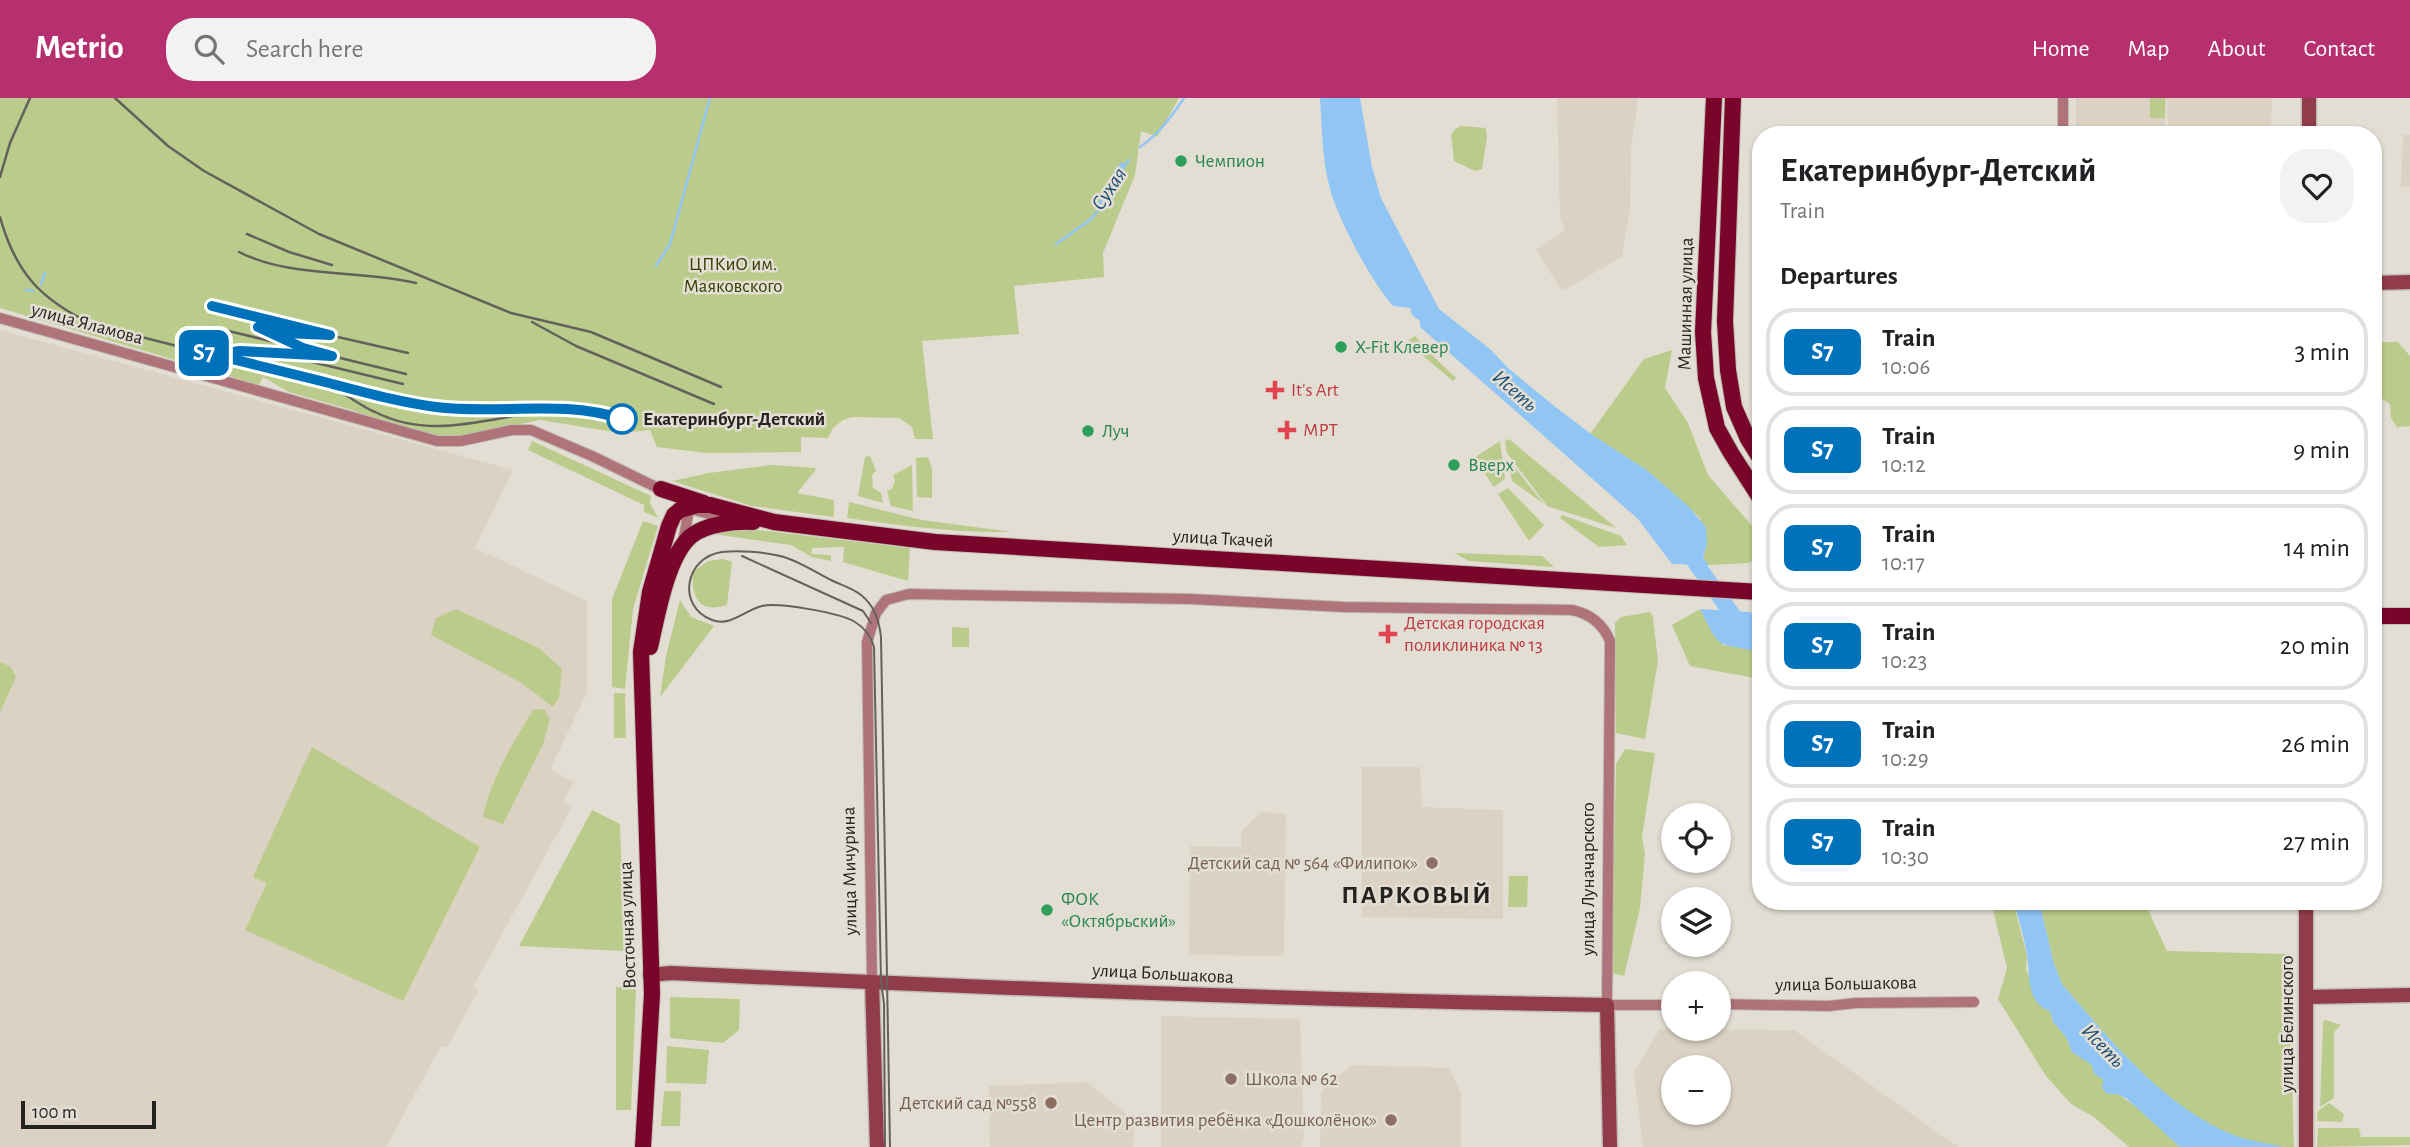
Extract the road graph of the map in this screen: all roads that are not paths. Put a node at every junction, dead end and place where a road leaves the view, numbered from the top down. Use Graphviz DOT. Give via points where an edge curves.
graph roads {
  1 [pos="1714,98"];
  2 [pos="1733,98"];
  3 [pos="2063,98"];
  4 [pos="2309,98"];
  5 [pos="2063,126"];
  6 [pos="2309,126"];
  7 [pos="2410,282"];
  8 [pos="2382,284"];
  9 [pos="0,318"];
  10 [pos="1752,445"];
  11 [pos="1752,486"];
  12 [pos="662,489"];
  13 [pos="710,505"];
  14 [pos="687,507"];
  15 [pos="739,521"];
  16 [pos="775,523"];
  17 [pos="670,526"];
  18 [pos="681,550"];
  19 [pos="1752,584"];
  20 [pos="1722,590"];
  21 [pos="1752,592"];
  22 [pos="886,600"];
  23 [pos="2382,615"];
  24 [pos="2410,616"];
  25 [pos="643,701"];
  26 [pos="2306,910"];
  27 [pos="650,975"];
  28 [pos="873,982"];
  29 [pos="2410,995"];
  30 [pos="2306,997"];
  31 [pos="1975,1002"];
  32 [pos="1661,1004"];
  33 [pos="1731,1004"];
  34 [pos="1607,1005"];
  35 [pos="643,1147"];
  36 [pos="877,1147"];
  37 [pos="1609,1147"];
  38 [pos="2306,1147"];
  1 -- 11 [label="main road, Машинная улица" via="1703,332 1706,378 1717,428"];
  2 -- 10 [label="main road, Машинная улица" via="1725,309 1728,370 1734,407"];
  3 -- 5 [label="street"];
  4 -- 6 [label="street"];
  7 -- 8 [label="street"];
  9 -- 12 [label="street, улица Яламова" via="438,441 531,430"];
  12 -- 13 [label="main road"];
  12 -- 14 [label="street"];
  12 -- 17 [label="main road" via="670,502"];
  13 -- 14 [label="main road, улица Ткачей"];
  13 -- 16 [label="main road, улица Ткачей"];
  14 -- 15 [label="street"];
  14 -- 17 [label="main road, Восточная улица" via="674,514"];
  14 -- 18 [label="street"];
  15 -- 16 [label="main road, Восточная улица"];
  15 -- 18 [label="main road, Восточная улица" via="692,535"];
  16 -- 20 [label="main road, улица Ткачей" via="935,542"];
  17 -- 25 [label="main road, Восточная улица" via="644,620"];
  18 -- 25 [label="main road, Восточная улица" via="663,591"];
  19 -- 20 [label="main road"];
  20 -- 21 [label="main road, улица Ткачей"];
  22 -- 28 [label="street, улица Мичурина" via="876,613 867,642"];
  22 -- 34 [label="street, улица Луначарского" via="909,594 1129,598 1572,610 1592,618 1605,628 1610,641"];
  23 -- 24 [label="main road"];
  25 -- 27 [label="main road, Восточная улица"];
  26 -- 30 [label="street, улица Белинского"];
  27 -- 28 [label="street, улица Большакова"];
  27 -- 35 [label="main road, Восточная улица"];
  28 -- 34 [label="street, улица Большакова" via="1204,997"];
  28 -- 36 [label="street, улица Мичурина"];
  29 -- 30 [label="street"];
  30 -- 38 [label="street, улица Белинского"];
  31 -- 33 [label="street, улица Большакова"];
  32 -- 34 [label="street, улица Большакова"];
  34 -- 37 [label="street, улица Луначарского"];
}
